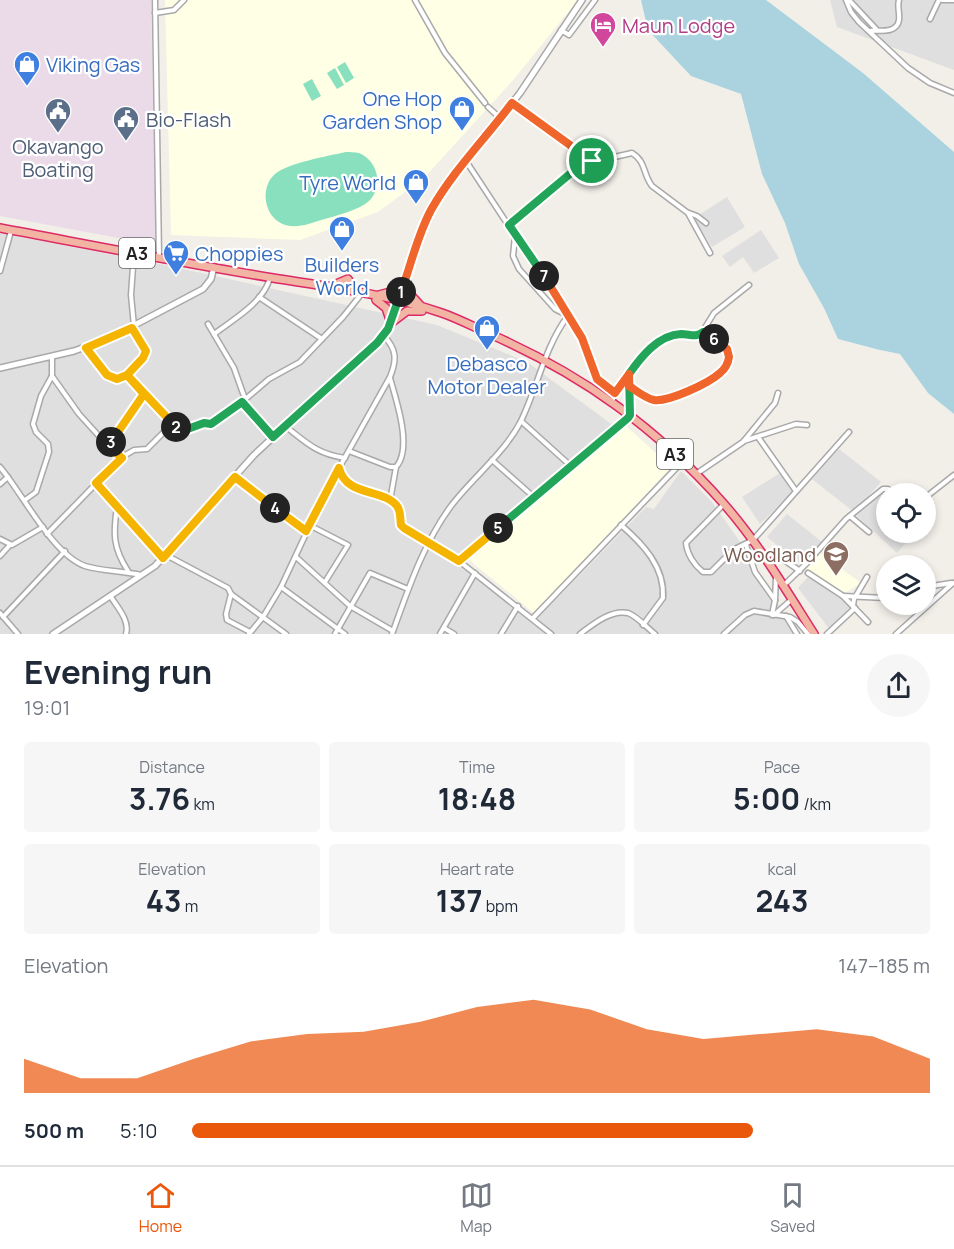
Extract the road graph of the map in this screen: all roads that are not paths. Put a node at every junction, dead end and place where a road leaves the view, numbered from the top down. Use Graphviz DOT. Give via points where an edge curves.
graph roads {
  1 [pos="155,0"];
  2 [pos="184,0"];
  3 [pos="415,0"];
  4 [pos="582,0"];
  5 [pos="595,0"];
  6 [pos="848,0"];
  7 [pos="899,0"];
  8 [pos="940,0"];
  9 [pos="954,0"];
  10 [pos="154,13"];
  11 [pos="930,19"];
  12 [pos="561,30"];
  13 [pos="877,30"];
  14 [pos="869,31"];
  15 [pos="954,93"];
  16 [pos="512,103"];
  17 [pos="500,118"];
  18 [pos="466,161"];
  19 [pos="592,161"];
  20 [pos="688,213"];
  21 [pos="706,223"];
  22 [pos="509,225"];
  23 [pos="0,228"];
  24 [pos="11,230"];
  25 [pos="516,235"];
  26 [pos="134,253"];
  27 [pos="710,254"];
  28 [pos="159,257"];
  29 [pos="214,267"];
  30 [pos="0,271"];
  31 [pos="272,277"];
  32 [pos="406,279"];
  33 [pos="749,285"];
  34 [pos="328,286"];
  35 [pos="357,294"];
  36 [pos="259,297"];
  37 [pos="376,298"];
  38 [pos="397,303"];
  39 [pos="422,309"];
  40 [pos="567,315"];
  41 [pos="390,323"];
  42 [pos="208,324"];
  43 [pos="133,327"];
  44 [pos="703,332"];
  45 [pos="214,334"];
  46 [pos="383,335"];
  47 [pos="322,339"];
  48 [pos="86,348"];
  49 [pos="52,356"];
  50 [pos="544,359"];
  51 [pos="0,368"];
  52 [pos="629,374"];
  53 [pos="127,375"];
  54 [pos="52,376"];
  55 [pos="390,377"];
  56 [pos="629,386"];
  57 [pos="778,393"];
  58 [pos="144,394"];
  59 [pos="613,397"];
  60 [pos="244,401"];
  61 [pos="630,415"];
  62 [pos="520,421"];
  63 [pos="172,424"];
  64 [pos="807,425"];
  65 [pos="285,426"];
  66 [pos="849,432"];
  67 [pos="273,437"];
  68 [pos="758,437"];
  69 [pos="743,442"];
  70 [pos="108,446"];
  71 [pos="349,451"];
  72 [pos="122,458"];
  73 [pos="345,458"];
  74 [pos="492,460"];
  75 [pos="683,461"];
  76 [pos="0,467"];
  77 [pos="396,467"];
  78 [pos="572,467"];
  79 [pos="339,468"];
  80 [pos="696,474"];
  81 [pos="954,475"];
  82 [pos="8,477"];
  83 [pos="235,477"];
  84 [pos="96,483"];
  85 [pos="0,484"];
  86 [pos="936,489"];
  87 [pos="796,491"];
  88 [pos="876,495"];
  89 [pos="535,498"];
  90 [pos="25,500"];
  91 [pos="390,501"];
  92 [pos="724,504"];
  93 [pos="117,507"];
  94 [pos="850,516"];
  95 [pos="309,525"];
  96 [pos="621,525"];
  97 [pos="43,527"];
  98 [pos="306,531"];
  99 [pos="869,532"];
  100 [pos="48,534"];
  101 [pos="0,539"];
  102 [pos="753,540"];
  103 [pos="429,541"];
  104 [pos="10,545"];
  105 [pos="746,545"];
  106 [pos="65,551"];
  107 [pos="0,556"];
  108 [pos="764,556"];
  109 [pos="165,557"];
  110 [pos="296,557"];
  111 [pos="459,561"];
  112 [pos="800,571"];
  113 [pos="128,572"];
  114 [pos="475,573"];
  115 [pos="776,574"];
  116 [pos="144,576"];
  117 [pos="867,577"];
  118 [pos="792,578"];
  119 [pos="325,582"];
  120 [pos="953,582"];
  121 [pos="936,585"];
  122 [pos="784,586"];
  123 [pos="281,588"];
  124 [pos="408,589"];
  125 [pos="231,594"];
  126 [pos="856,595"];
  127 [pos="843,596"];
  128 [pos="111,597"];
  129 [pos="876,597"];
  130 [pos="792,599"];
  131 [pos="775,600"];
  132 [pos="350,606"];
  133 [pos="518,606"];
  134 [pos="854,607"];
  135 [pos="2,615"];
  136 [pos="773,615"];
  137 [pos="785,616"];
  138 [pos="263,617"];
  139 [pos="533,618"];
  140 [pos="868,622"];
  141 [pos="643,625"];
  142 [pos="444,628"];
  143 [pos="338,629"];
  144 [pos="250,633"];
  145 [pos="393,633"];
  146 [pos="18,634"];
  147 [pos="53,634"];
  148 [pos="126,634"];
  149 [pos="286,634"];
  150 [pos="335,634"];
  151 [pos="345,634"];
  152 [pos="440,634"];
  153 [pos="454,634"];
  154 [pos="501,634"];
  155 [pos="551,634"];
  156 [pos="580,634"];
  157 [pos="655,634"];
  158 [pos="724,634"];
  159 [pos="797,634"];
  160 [pos="808,634"];
  161 [pos="814,634"];
  162 [pos="827,634"];
  163 [pos="896,634"];
  1 -- 10 [label="street"];
  2 -- 10 [label="street" via="174,10"];
  3 -- 17 [label="street" via="445,53"];
  4 -- 12 [label="street"];
  5 -- 12 [label="street" via="569,35"];
  6 -- 13 [label="street"];
  6 -- 14 [label="street" via="855,18"];
  7 -- 13 [label="street" via="898,22 888,31"];
  8 -- 9 [label="street"];
  8 -- 11 [label="street"];
  10 -- 28 [label="street"];
  12 -- 16 [label="street"];
  13 -- 14 [label="street"];
  14 -- 15 [label="street" via="918,76"];
  16 -- 17 [label="street"];
  16 -- 19 [label="street"];
  17 -- 18 [label="street"];
  18 -- 22 [label="street"];
  18 -- 32 [label="street" via="428,216"];
  19 -- 20 [label="street" via="628,153 636,155 652,186"];
  19 -- 22 [label="street" via="577,168"];
  20 -- 21 [label="street"];
  20 -- 27 [label="street"];
  22 -- 25 [label="street"];
  23 -- 24 [label="highway, A3"];
  24 -- 26 [label="highway, A3"];
  24 -- 30 [label="street"];
  25 -- 40 [label="street"];
  25 -- 40 [label="street" via="513,256 519,269 555,309"];
  26 -- 28 [label="highway, A3"];
  26 -- 43 [label="street"];
  28 -- 29 [label="highway, A3"];
  29 -- 31 [label="highway, A3"];
  29 -- 43 [label="street" via="203,289"];
  31 -- 34 [label="highway, A3"];
  31 -- 35 [label="highway, A3"];
  31 -- 36 [label="street"];
  32 -- 37 [label="highway" via="394,291"];
  32 -- 38 [label="street"];
  32 -- 39 [label="highway" via="410,294"];
  33 -- 44 [label="street" via="714,313"];
  34 -- 35 [label="highway, A3"];
  34 -- 35 [label="highway" via="348,279"];
  35 -- 37 [label="highway, A3"];
  35 -- 47 [label="street"];
  36 -- 45 [label="street"];
  36 -- 47 [label="street"];
  37 -- 38 [label="highway, A3"];
  37 -- 41 [label="highway" via="386,308"];
  38 -- 39 [label="highway, A3"];
  38 -- 41 [label="street"];
  39 -- 41 [label="highway" via="407,311"];
  39 -- 50 [label="highway, A3" via="471,324"];
  40 -- 50 [label="street"];
  40 -- 59 [label="street" via="586,346 597,379"];
  41 -- 46 [label="street"];
  42 -- 45 [label="street"];
  43 -- 48 [label="street"];
  43 -- 53 [label="street" via="146,351"];
  44 -- 52 [label="street" via="661,340"];
  44 -- 56 [label="street" via="729,352 728,362 710,381 662,400 650,399"];
  45 -- 60 [label="street" via="234,369"];
  46 -- 55 [label="street" via="396,357"];
  46 -- 65 [label="street"];
  47 -- 60 [label="street" via="300,362 269,379"];
  48 -- 49 [label="street"];
  48 -- 53 [label="street" via="107,375 117,379"];
  49 -- 51 [label="street"];
  49 -- 54 [label="street"];
  50 -- 59 [label="highway, A3"];
  50 -- 62 [label="street"];
  52 -- 56 [label="street"];
  52 -- 59 [label="street"];
  53 -- 58 [label="street"];
  54 -- 70 [label="street"];
  54 -- 90 [label="street" via="33,424 48,444 49,452 36,492"];
  55 -- 71 [label="street"];
  55 -- 77 [label="street" via="404,446"];
  56 -- 61 [label="street"];
  57 -- 69 [label="street" via="775,403"];
  58 -- 63 [label="street"];
  58 -- 70 [label="street"];
  59 -- 61 [label="highway, A3"];
  60 -- 63 [label="street" via="211,424 182,431"];
  60 -- 67 [label="street"];
  61 -- 75 [label="highway, A3"];
  61 -- 78 [label="street"];
  62 -- 74 [label="street"];
  62 -- 78 [label="street"];
  63 -- 72 [label="street" via="147,449 134,450"];
  64 -- 68 [label="street" via="796,424"];
  65 -- 67 [label="street"];
  65 -- 73 [label="street" via="319,452"];
  66 -- 87 [label="street"];
  67 -- 83 [label="street"];
  68 -- 69 [label="street"];
  68 -- 87 [label="street"];
  69 -- 80 [label="street"];
  70 -- 72 [label="street"];
  71 -- 73 [label="street"];
  71 -- 77 [label="street"];
  72 -- 84 [label="street"];
  73 -- 79 [label="street"];
  74 -- 89 [label="street"];
  74 -- 103 [label="street" via="452,506"];
  75 -- 80 [label="highway, A3"];
  75 -- 96 [label="street"];
  76 -- 82 [label="street"];
  77 -- 91 [label="street"];
  78 -- 89 [label="street"];
  79 -- 91 [label="street" via="356,488"];
  79 -- 95 [label="street"];
  80 -- 92 [label="highway, A3"];
  81 -- 86 [label="street"];
  82 -- 85 [label="street"];
  82 -- 90 [label="street"];
  83 -- 98 [label="street"];
  83 -- 109 [label="street"];
  84 -- 93 [label="street"];
  84 -- 100 [label="street"];
  87 -- 102 [label="street"];
  88 -- 94 [label="street"];
  89 -- 111 [label="street"];
  90 -- 97 [label="street"];
  91 -- 103 [label="street" via="399,511 401,525"];
  92 -- 102 [label="highway, A3"];
  92 -- 105 [label="street" via="687,540 687,550 698,568 707,573 733,550"];
  93 -- 109 [label="street"];
  93 -- 113 [label="street" via="115,543"];
  94 -- 99 [label="street"];
  94 -- 112 [label="street"];
  95 -- 98 [label="street"];
  95 -- 119 [label="street" via="348,545"];
  96 -- 139 [label="street"];
  96 -- 141 [label="street" via="641,543 661,574 663,598"];
  97 -- 100 [label="street"];
  97 -- 104 [label="street"];
  98 -- 110 [label="street"];
  100 -- 106 [label="street"];
  101 -- 104 [label="street"];
  102 -- 105 [label="street"];
  102 -- 108 [label="highway, A3"];
  103 -- 111 [label="street"];
  103 -- 124 [label="street"];
  104 -- 107 [label="street"];
  105 -- 131 [label="street" via="755,572"];
  106 -- 113 [label="street" via="88,567"];
  106 -- 135 [label="street"];
  108 -- 112 [label="street" via="774,553"];
  108 -- 115 [label="highway, A3"];
  109 -- 116 [label="street"];
  109 -- 125 [label="street" via="222,584"];
  110 -- 119 [label="street"];
  110 -- 123 [label="street"];
  111 -- 114 [label="street"];
  112 -- 118 [label="street"];
  113 -- 116 [label="street"];
  114 -- 133 [label="street"];
  114 -- 142 [label="street"];
  115 -- 122 [label="highway, A3"];
  115 -- 131 [label="street"];
  116 -- 128 [label="street"];
  117 -- 126 [label="street"];
  118 -- 122 [label="street"];
  118 -- 127 [label="street" via="809,572"];
  119 -- 132 [label="street"];
  120 -- 121 [label="street"];
  120 -- 163 [label="street"];
  122 -- 130 [label="highway, A3"];
  123 -- 138 [label="street"];
  123 -- 143 [label="street"];
  124 -- 132 [label="street" via="370,573"];
  124 -- 145 [label="street"];
  125 -- 138 [label="street"];
  125 -- 144 [label="street" via="227,620"];
  126 -- 127 [label="street"];
  126 -- 129 [label="street"];
  126 -- 134 [label="street"];
  127 -- 134 [label="street"];
  128 -- 147 [label="street"];
  128 -- 148 [label="street" via="128,628"];
  130 -- 136 [label="street"];
  130 -- 161 [label="highway, A3"];
  131 -- 136 [label="street"];
  132 -- 143 [label="street"];
  132 -- 145 [label="street"];
  133 -- 139 [label="street"];
  133 -- 154 [label="street"];
  134 -- 140 [label="street"];
  134 -- 162 [label="street"];
  135 -- 146 [label="street"];
  136 -- 137 [label="street"];
  136 -- 158 [label="street" via="750,613"];
  137 -- 159 [label="street"];
  137 -- 160 [label="street" via="798,622"];
  138 -- 144 [label="street"];
  138 -- 149 [label="street"];
  139 -- 155 [label="street"];
  141 -- 156 [label="street" via="626,613 617,613"];
  141 -- 157 [label="street"];
  142 -- 152 [label="street"];
  142 -- 153 [label="street"];
  143 -- 150 [label="street"];
  143 -- 151 [label="street"];
}
